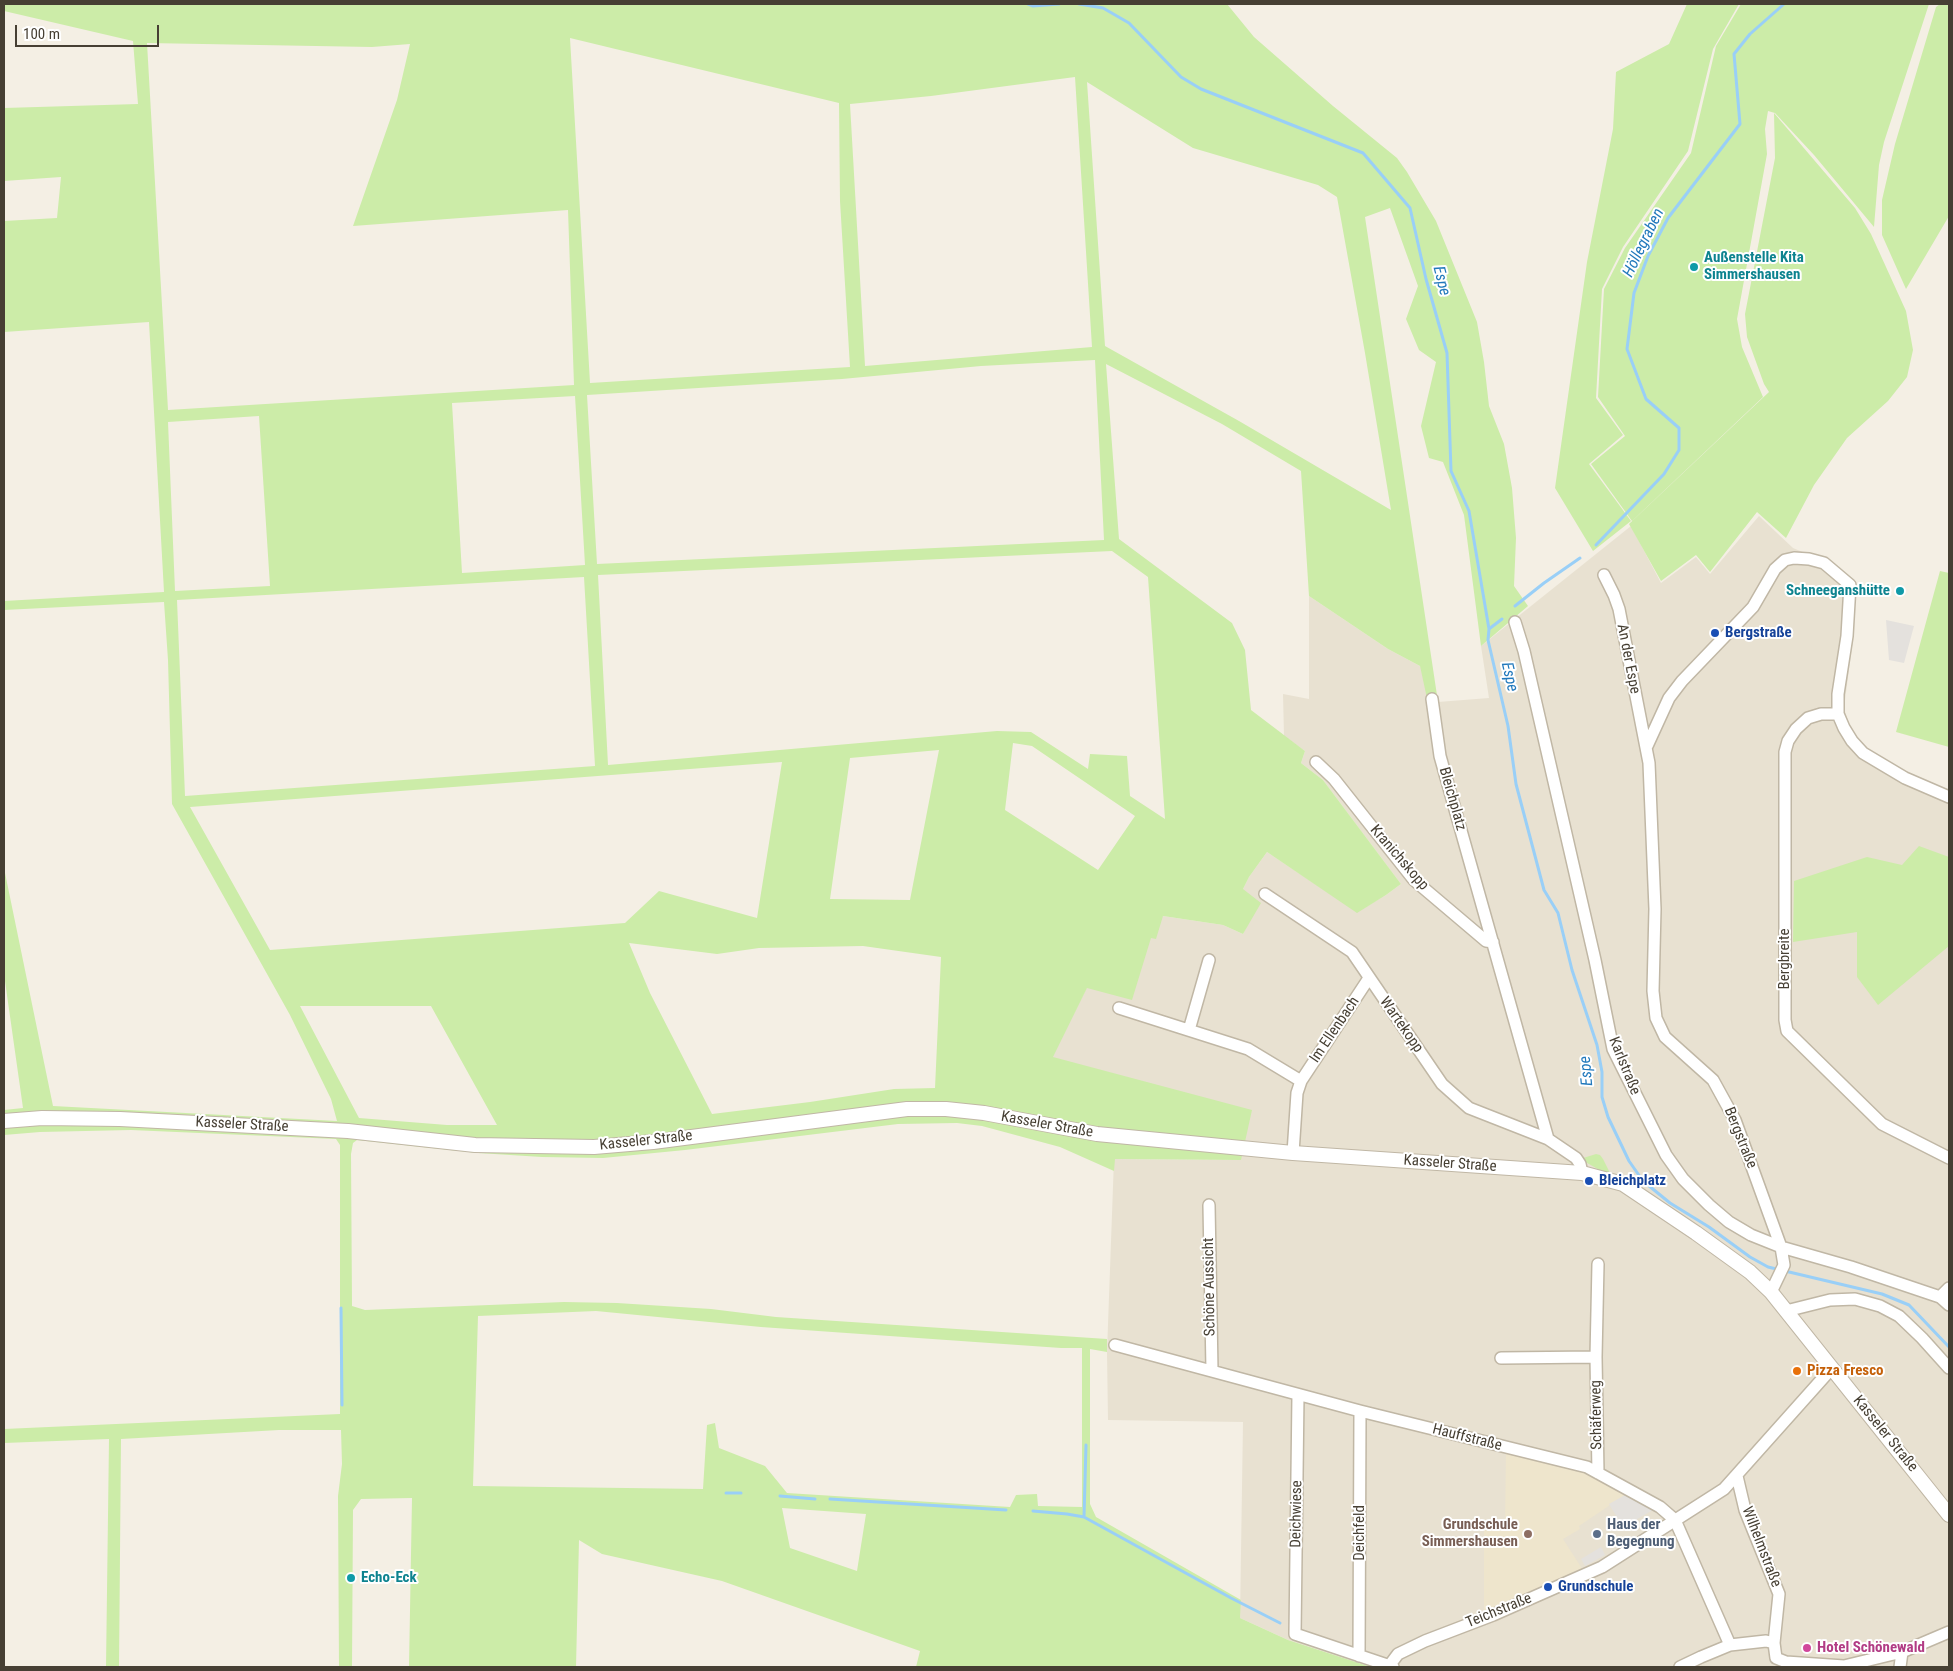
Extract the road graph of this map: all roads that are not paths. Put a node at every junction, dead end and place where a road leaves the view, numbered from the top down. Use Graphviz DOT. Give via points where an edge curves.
graph roads {
  1 [pos="1604,575"];
  2 [pos="1515,622"];
  3 [pos="1432,699"];
  4 [pos="1838,714"];
  5 [pos="1647,746"];
  6 [pos="1316,762"];
  7 [pos="1949,797"];
  8 [pos="1265,894"];
  9 [pos="1493,942"];
  10 [pos="1209,960"];
  11 [pos="1369,978"];
  12 [pos="1119,1008"];
  13 [pos="1189,1030"];
  14 [pos="1301,1081"];
  15 [pos="4,1121"];
  16 [pos="1548,1139"];
  17 [pos="1293,1153"];
  18 [pos="1949,1158"];
  19 [pos="1582,1173"];
  20 [pos="1208,1205"];
  21 [pos="1781,1247"];
  22 [pos="1598,1264"];
  23 [pos="1949,1288"];
  24 [pos="1771,1292"];
  25 [pos="1940,1297"];
  26 [pos="1949,1305"];
  27 [pos="1786,1311"];
  28 [pos="1115,1345"];
  29 [pos="1596,1357"];
  30 [pos="1502,1358"];
  31 [pos="1832,1368"];
  32 [pos="1949,1368"];
  33 [pos="1212,1370"];
  34 [pos="1298,1394"];
  35 [pos="1360,1411"];
  36 [pos="1598,1473"];
  37 [pos="1737,1476"];
  38 [pos="1949,1515"];
  39 [pos="1675,1520"];
  40 [pos="1949,1632"];
  41 [pos="1774,1643"];
  42 [pos="1730,1645"];
  43 [pos="1902,1652"];
  44 [pos="1359,1656"];
  45 [pos="1774,1662"];
  46 [pos="1391,1667"];
  47 [pos="1680,1667"];
  48 [pos="1900,1667"];
  1 -- 5 [label="street, An der Espe" via="1619,609"];
  2 -- 21 [label="street, Karlstraße" via="1614,1049 1666,1154 1683,1179 1729,1222"];
  3 -- 9 [label="street, Bleichplatz" via="1440,756"];
  4 -- 5 [label="street" via="1838,694 1848,636 1850,585 1818,560 1794,558 1785,560 1775,569 1753,607 1682,681 1669,698"];
  4 -- 7 [label="street" via="1852,742 1863,753 1905,778"];
  4 -- 18 [label="street, Bergbreite" via="1808,718 1796,729 1784,752 1786,1031 1882,1124"];
  5 -- 21 [label="street, Bergstraße" via="1655,899 1653,992 1656,1018 1665,1037 1713,1080 1736,1120"];
  6 -- 9 [label="street, Kranichskopp" via="1334,779 1414,880 1486,940"];
  8 -- 11 [label="street, Wartekopp" via="1352,952"];
  9 -- 16 [label="street, Bleichplatz"];
  10 -- 13 [label="street"];
  11 -- 14 [label="street, Im Ellenbach"];
  11 -- 16 [label="street, Wartekopp" via="1442,1084 1469,1108"];
  12 -- 13 [label="street"];
  13 -- 14 [label="street" via="1248,1049"];
  14 -- 17 [label="street, Im Ellenbach" via="1297,1093"];
  15 -- 17 [label="street, Kasseler Straße" via="120,1119 348,1131 475,1145 594,1147 907,1109 946,1109 1097,1134"];
  16 -- 19 [label="street" via="1576,1158"];
  17 -- 19 [label="street, Kasseler Straße"];
  19 -- 24 [label="street, Kasseler Straße" via="1623,1184 1748,1270"];
  20 -- 33 [label="street, Schöne Aussicht"];
  21 -- 24 [label="street, Bergstraße" via="1784,1265"];
  21 -- 25 [label="street, Karlstraße"];
  22 -- 29 [label="street, Schäferweg"];
  23 -- 25 [label="street"];
  24 -- 27 [label="street, Kasseler Straße"];
  25 -- 26 [label="street, Karlstraße"];
  27 -- 31 [label="street, Kasseler Straße"];
  27 -- 32 [label="street" via="1830,1300 1856,1299 1880,1306 1899,1316"];
  28 -- 33 [label="street, Hauffstraße"];
  29 -- 30 [label="street"];
  29 -- 36 [label="street, Schäferweg"];
  31 -- 37 [label="street"];
  31 -- 38 [label="street, Kasseler Straße"];
  33 -- 34 [label="street, Hauffstraße"];
  34 -- 35 [label="street, Hauffstraße"];
  34 -- 44 [label="street, Deichwiese" via="1295,1634"];
  35 -- 36 [label="street, Hauffstraße" via="1587,1467"];
  35 -- 44 [label="street, Deichfeld"];
  36 -- 39 [label="street, Hauffstraße" via="1660,1507"];
  37 -- 39 [label="street, Teichstraße" via="1724,1489"];
  37 -- 41 [label="street, Wilhelmstraße" via="1745,1510 1779,1594"];
  39 -- 42 [label="street, Hauffstraße"];
  39 -- 46 [label="street, Teichstraße" via="1602,1567 1398,1654"];
  40 -- 43 [label="street"];
  41 -- 42 [label="street"];
  41 -- 45 [label="street, Wilhelmstraße"];
  42 -- 47 [label="street"];
  43 -- 45 [label="street" via="1844,1666"];
  43 -- 48 [label="street"];
  44 -- 46 [label="street"];
}
